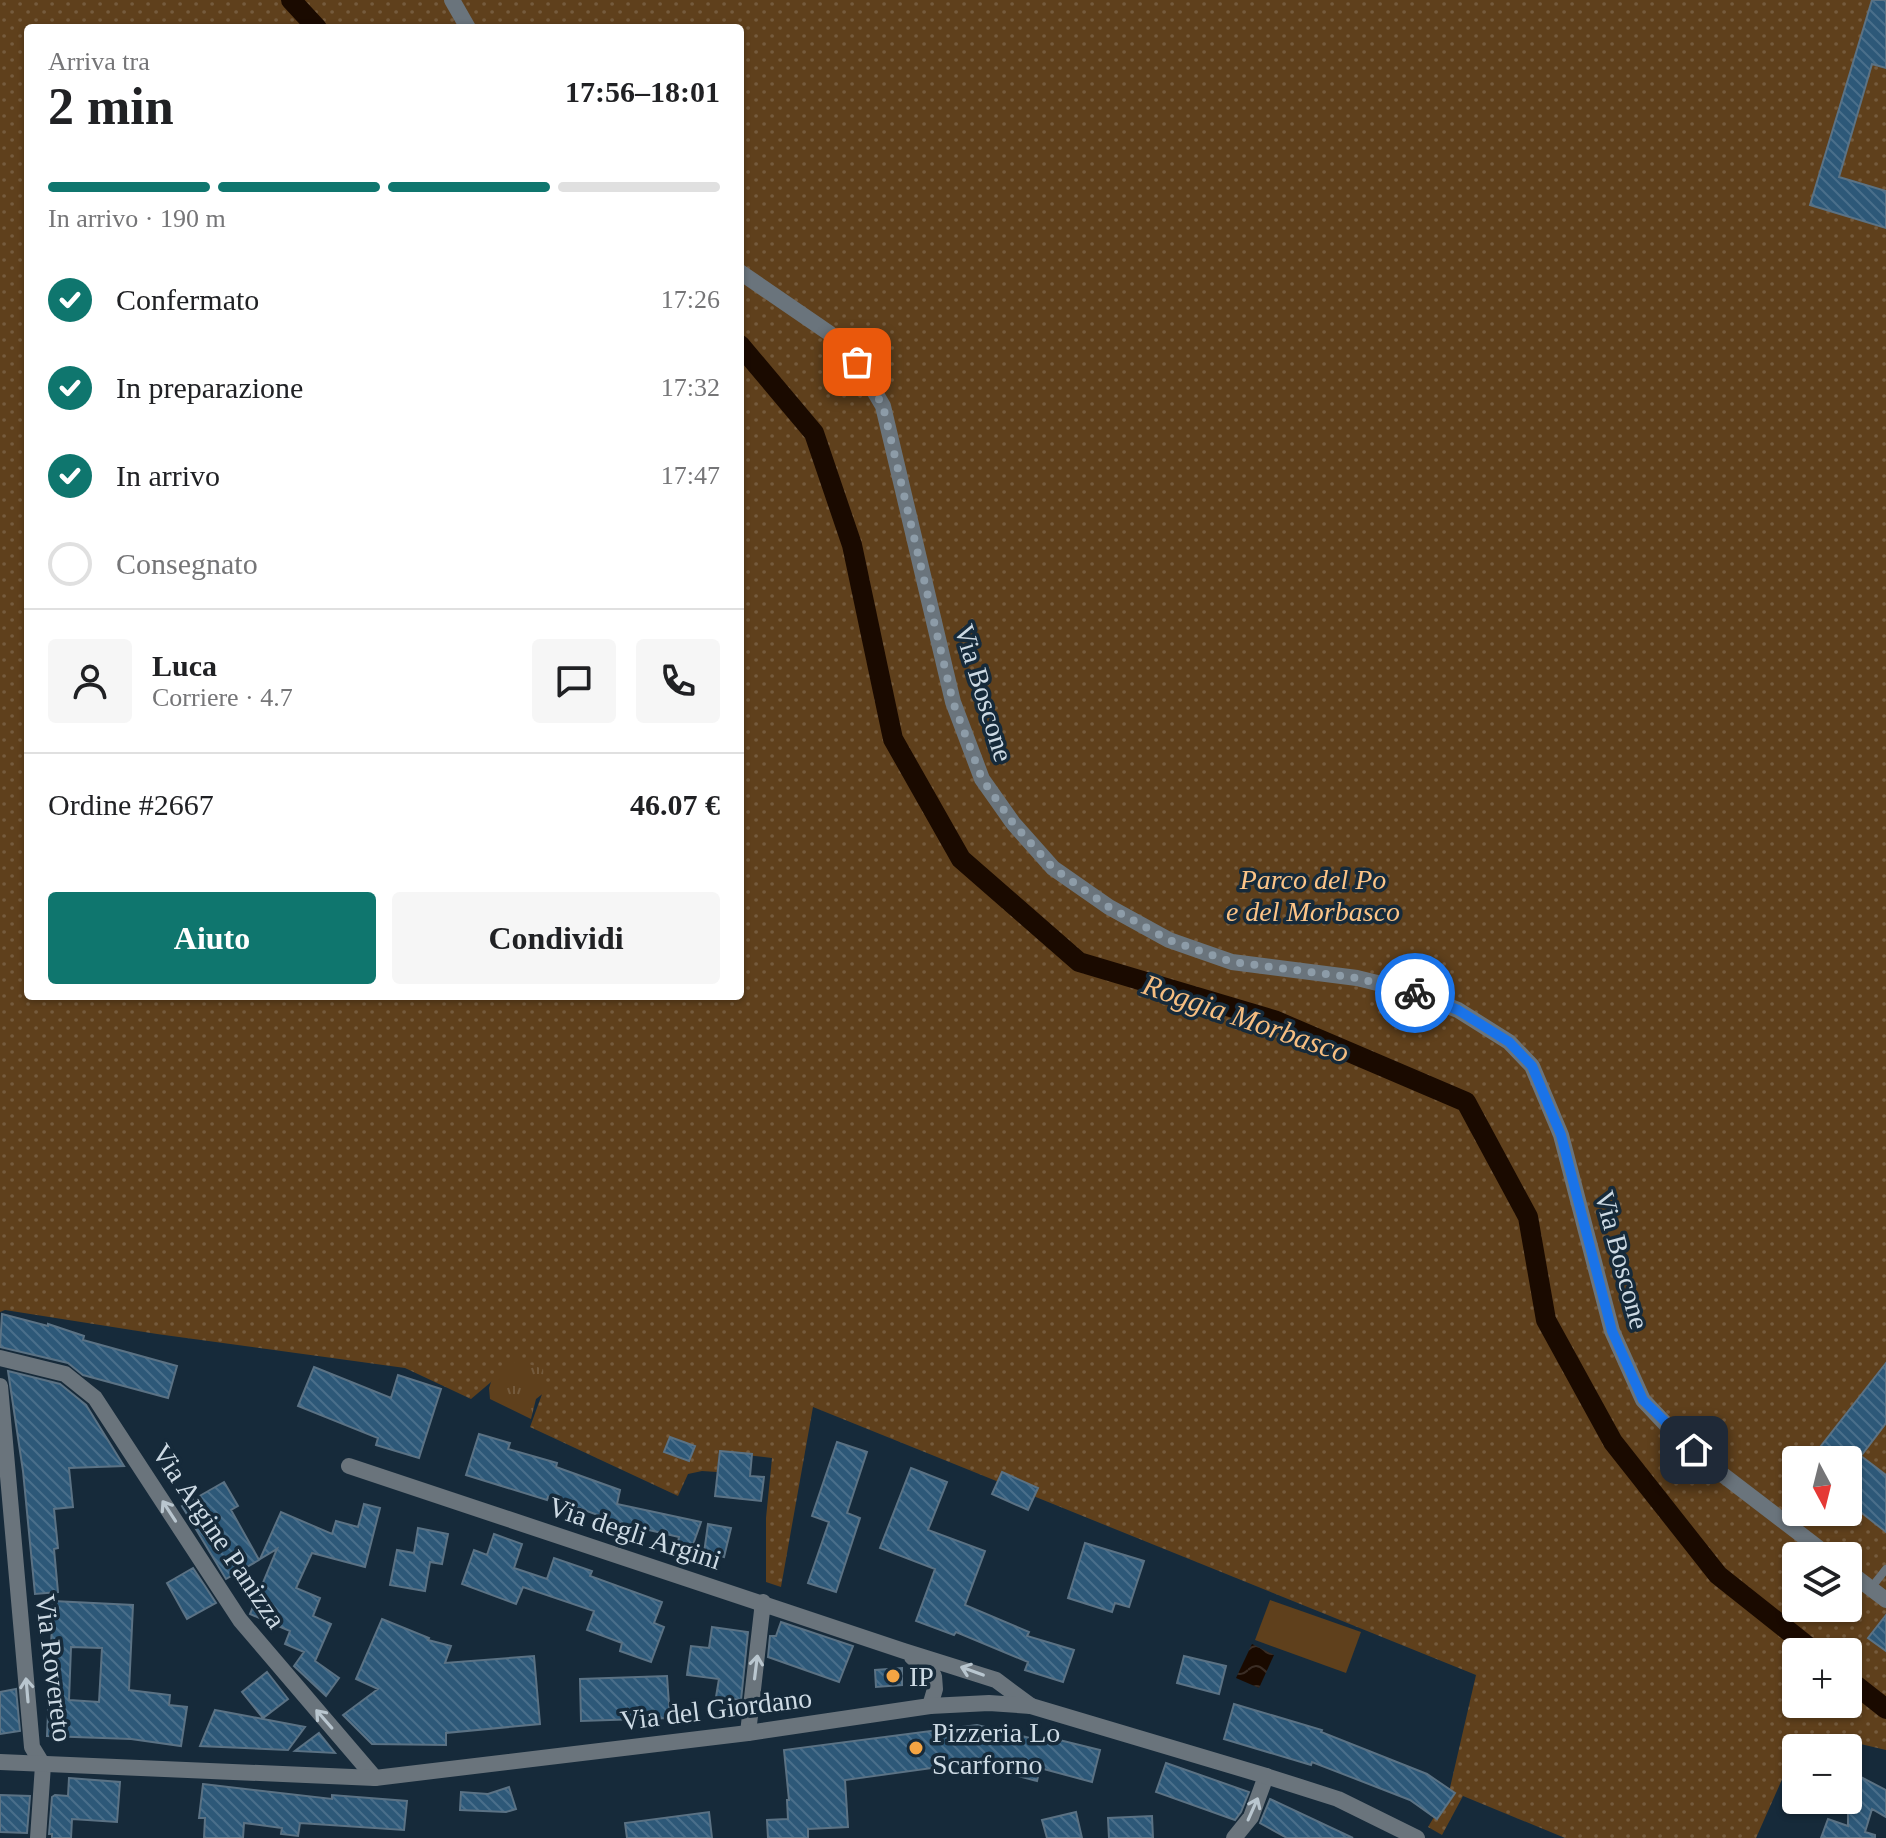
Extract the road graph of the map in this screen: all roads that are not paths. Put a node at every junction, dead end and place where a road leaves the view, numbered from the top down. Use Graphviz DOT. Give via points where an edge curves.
graph roads {
  1 [pos="452,0"];
  2 [pos="466,24"];
  3 [pos="744,275"];
  4 [pos="0,1358"];
  5 [pos="0,1386"];
  6 [pos="349,1466"];
  7 [pos="1811,1542"];
  8 [pos="1886,1569"];
  9 [pos="1862,1581"];
  10 [pos="1871,1588"];
  11 [pos="1886,1600"];
  12 [pos="763,1602"];
  13 [pos="904,1651"];
  14 [pos="930,1706"];
  15 [pos="1031,1706"];
  16 [pos="748,1733"];
  17 [pos="0,1762"];
  18 [pos="43,1765"];
  19 [pos="1266,1776"];
  20 [pos="375,1778"];
  21 [pos="38,1838"];
  22 [pos="1234,1838"];
  23 [pos="1417,1838"];
  1 -- 2 [label="street"];
  3 -- 7 [label="street, Via Boscone" via="829,333 857,362 883,406 953,702 982,779 1013,823 1053,868 1169,940 1232,962 1357,978 1410,991 1458,1010 1509,1042 1532,1066 1561,1135 1612,1331 1643,1400 1699,1455"];
  20 -- 4 [label="street, Via Argine Panizza, one-way" via="240,1620 95,1398 65,1374"];
  18 -- 5 [label="street, Via Rovereto, one-way" via="32,1747"];
  6 -- 12 [label="street, Via degli Argini"];
  8 -- 10 [label="lane"];
  9 -- 10 [label="street"];
  10 -- 11 [label="street"];
  12 -- 13 [label="street, Via degli Argini"];
  16 -- 12 [label="street, one-way"];
  13 -- 14 [label="street, Via degli Argini" via="934,1676"];
  15 -- 13 [label="street, Via degli Argini, one-way" via="996,1680"];
  14 -- 15 [label="street, Via del Giordano"];
  14 -- 16 [label="street, Via del Giordano"];
  15 -- 19 [label="street, Via del Giordano"];
  16 -- 20 [label="street, Via del Giordano"];
  17 -- 18 [label="street, Via del Giordano"];
  18 -- 20 [label="street, Via del Giordano"];
  18 -- 21 [label="street"];
  22 -- 19 [label="street, one-way" via="1251,1817"];
  19 -- 23 [label="street, Via del Giordano" via="1338,1799"];
}
